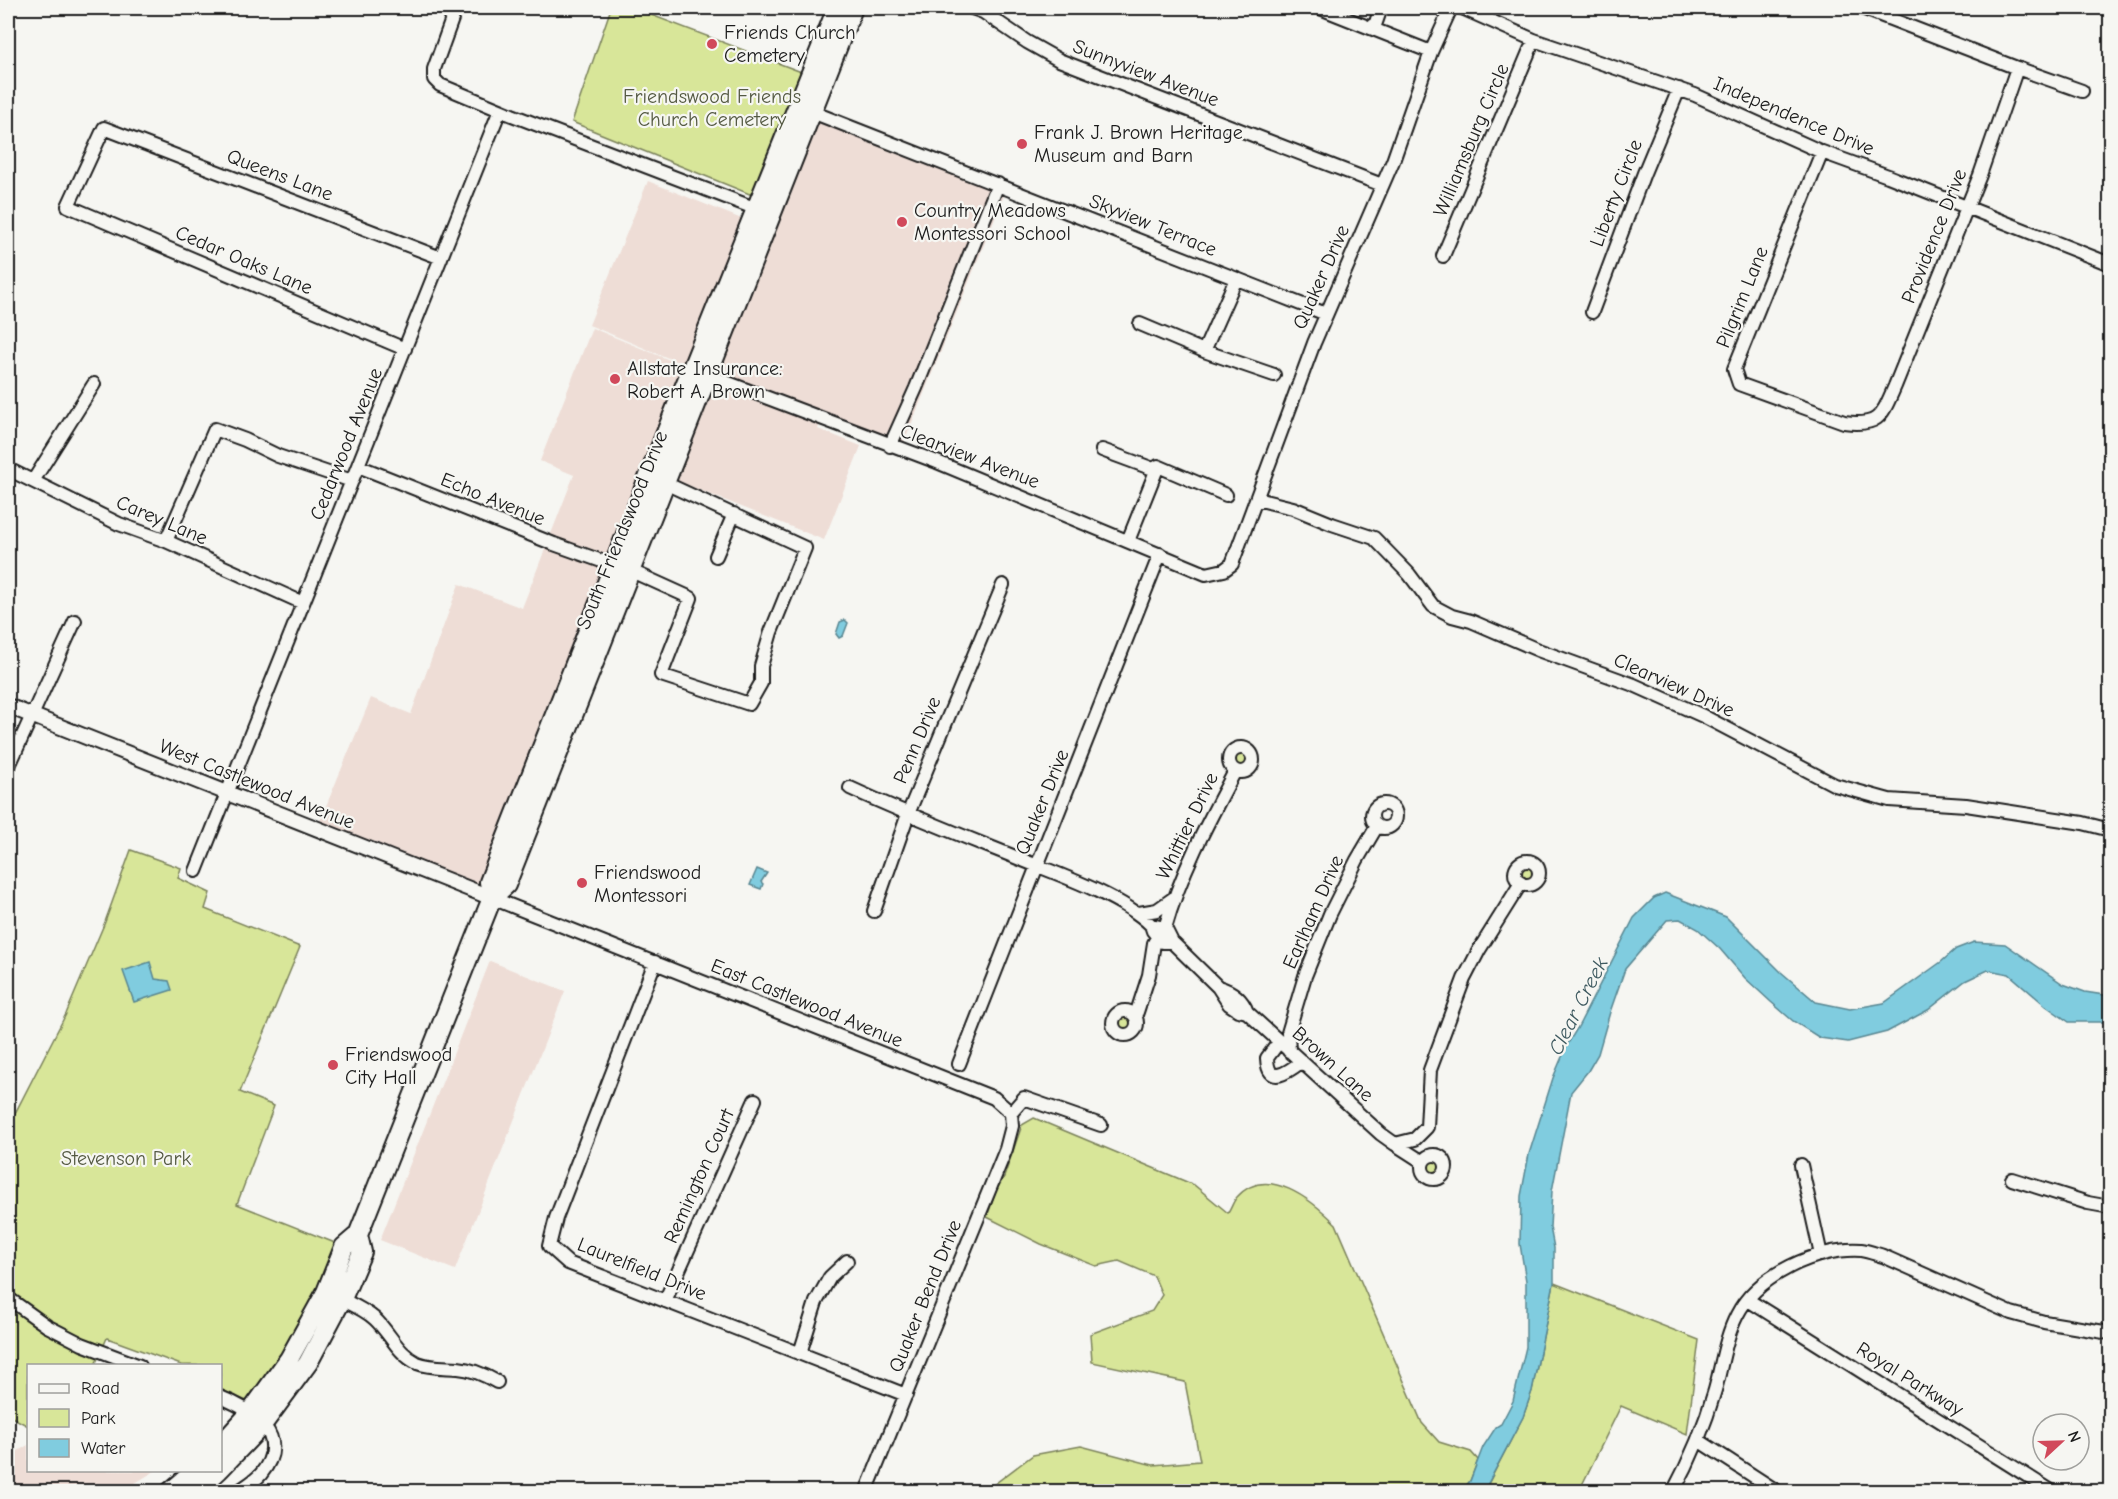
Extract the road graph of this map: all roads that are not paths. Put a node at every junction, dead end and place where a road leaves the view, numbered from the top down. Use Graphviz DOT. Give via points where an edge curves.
graph roads {
  1 [pos="456,8"];
  2 [pos="837,8"];
  3 [pos="853,8"];
  4 [pos="972,8"];
  5 [pos="1320,8"];
  6 [pos="1381,8"];
  7 [pos="1451,8"];
  8 [pos="1462,8"];
  9 [pos="1862,8"];
  10 [pos="1374,28"];
  11 [pos="1534,40"];
  12 [pos="1431,52"];
  13 [pos="2017,68"];
  14 [pos="1679,89"];
  15 [pos="2082,91"];
  16 [pos="805,109"];
  17 [pos="500,110"];
  18 [pos="1822,152"];
  19 [pos="998,184"];
  20 [pos="1383,185"];
  21 [pos="68,206"];
  22 [pos="1967,208"];
  23 [pos="764,212"];
  24 [pos="1443,256"];
  25 [pos="441,258"];
  26 [pos="2110,264"];
  27 [pos="1236,279"];
  28 [pos="1592,312"];
  29 [pos="1326,315"];
  30 [pos="1140,324"];
  31 [pos="405,350"];
  32 [pos="1204,351"];
  33 [pos="700,373"];
  34 [pos="1274,375"];
  35 [pos="94,384"];
  36 [pos="1881,416"];
  37 [pos="890,446"];
  38 [pos="1102,450"];
  39 [pos="358,466"];
  40 [pos="8,469"];
  41 [pos="1156,470"];
  42 [pos="33,481"];
  43 [pos="352,481"];
  44 [pos="665,483"];
  45 [pos="1226,495"];
  46 [pos="1256,499"];
  47 [pos="734,514"];
  48 [pos="166,541"];
  49 [pos="1128,541"];
  50 [pos="1160,555"];
  51 [pos="716,556"];
  52 [pos="1231,564"];
  53 [pos="622,569"];
  54 [pos="1003,585"];
  55 [pos="303,603"];
  56 [pos="75,621"];
  57 [pos="8,706"];
  58 [pos="32,716"];
  59 [pos="8,768"];
  60 [pos="1235,771"];
  61 [pos="850,788"];
  62 [pos="227,793"];
  63 [pos="908,814"];
  64 [pos="1377,826"];
  65 [pos="2110,830"];
  66 [pos="1038,866"];
  67 [pos="196,871"];
  68 [pos="1521,883"];
  69 [pos="492,898"];
  70 [pos="1174,898"];
  71 [pos="874,911"];
  72 [pos="1139,913"];
  73 [pos="1161,933"];
  74 [pos="655,962"];
  75 [pos="1134,1016"];
  76 [pos="1292,1017"];
  77 [pos="1266,1029"];
  78 [pos="1279,1042"];
  79 [pos="1289,1051"];
  80 [pos="1301,1062"];
  81 [pos="959,1064"];
  82 [pos="755,1100"];
  83 [pos="1011,1113"];
  84 [pos="1101,1125"];
  85 [pos="1422,1134"];
  86 [pos="1395,1144"];
  87 [pos="1801,1165"];
  88 [pos="2012,1179"];
  89 [pos="2110,1207"];
  90 [pos="1821,1255"];
  91 [pos="847,1261"];
  92 [pos="334,1296"];
  93 [pos="8,1298"];
  94 [pos="665,1300"];
  95 [pos="1748,1300"];
  96 [pos="2110,1333"];
  97 [pos="800,1353"];
  98 [pos="137,1364"];
  99 [pos="497,1382"];
  100 [pos="906,1395"];
  101 [pos="222,1398"];
  102 [pos="256,1419"];
  103 [pos="1698,1440"];
  104 [pos="222,1444"];
  105 [pos="222,1467"];
  106 [pos="194,1472"];
  107 [pos="218,1472"];
  108 [pos="170,1491"];
  109 [pos="195,1491"];
  110 [pos="238,1491"];
  111 [pos="867,1491"];
  112 [pos="1673,1491"];
  113 [pos="1778,1491"];
  114 [pos="2053,1491"];
  1 -- 17 [label="street" via="434,79"];
  2 -- 16 [label="main road, South Friendswood Drive"];
  3 -- 16 [label="main road, South Friendswood Drive"];
  4 -- 20 [label="street, Sunnyview Avenue" via="1059,60"];
  5 -- 10 [label="street"];
  6 -- 10 [label="street"];
  7 -- 12 [label="street, Quaker Drive"];
  8 -- 11 [label="street, Independence Drive"];
  9 -- 13 [label="street"];
  10 -- 12 [label="street"];
  11 -- 14 [label="street, Independence Drive"];
  11 -- 24 [label="street, Williamsburg Circle"];
  12 -- 20 [label="street, Quaker Drive"];
  13 -- 15 [label="street"];
  13 -- 22 [label="street, Providence Drive"];
  14 -- 18 [label="street, Independence Drive"];
  14 -- 28 [label="street, Liberty Circle"];
  16 -- 19 [label="street, Skyview Terrace"];
  16 -- 23 [label="main road, South Friendswood Drive"];
  17 -- 23 [label="street"];
  17 -- 25 [label="street, Cedarwood Avenue"];
  18 -- 22 [label="street, Independence Drive"];
  18 -- 36 [label="street, Pilgrim Lane" via="1734,369 1739,384 1844,422 1861,425"];
  19 -- 27 [label="street, Skyview Terrace"];
  19 -- 37 [label="street"];
  20 -- 29 [label="street, Quaker Drive"];
  21 -- 25 [label="street, Queens Lane" via="104,128"];
  21 -- 31 [label="street, Cedar Oaks Lane"];
  22 -- 26 [label="street, Independence Drive"];
  22 -- 36 [label="street, Providence Drive"];
  23 -- 33 [label="main road, South Friendswood Drive"];
  25 -- 31 [label="street, Cedarwood Avenue"];
  27 -- 29 [label="street, Skyview Terrace"];
  27 -- 32 [label="street"];
  29 -- 46 [label="street, Quaker Drive"];
  30 -- 32 [label="street"];
  31 -- 39 [label="street, Cedarwood Avenue"];
  32 -- 34 [label="street"];
  33 -- 37 [label="street, Clearview Avenue"];
  33 -- 44 [label="main road, South Friendswood Drive"];
  33 -- 53 [label="main road, South Friendswood Drive"];
  35 -- 42 [label="street"];
  37 -- 49 [label="street, Clearview Avenue"];
  38 -- 41 [label="street"];
  39 -- 43 [label="street, Cedarwood Avenue"];
  39 -- 53 [label="street, Echo Avenue"];
  40 -- 42 [label="street, Carey Lane"];
  41 -- 45 [label="street" via="1158,466"];
  41 -- 49 [label="street"];
  42 -- 48 [label="street, Carey Lane" via="119,524"];
  43 -- 48 [label="street" via="215,429"];
  43 -- 55 [label="street, Cedarwood Avenue"];
  44 -- 47 [label="street"];
  44 -- 53 [label="main road, South Friendswood Drive"];
  46 -- 52 [label="street, Quaker Drive"];
  46 -- 65 [label="street, Clearview Drive" via="1293,508 1374,538 1433,606 1452,616 1634,685 1835,785 1888,800 1966,805"];
  47 -- 51 [label="street"];
  47 -- 53 [label="street, Echo Avenue" via="805,548 771,632 761,666 761,683 749,704 661,675 692,598"];
  48 -- 55 [label="street, Carey Lane"];
  49 -- 50 [label="street, Clearview Avenue"];
  50 -- 52 [label="street, Clearview Avenue" via="1206,574"];
  50 -- 66 [label="street, Quaker Drive"];
  53 -- 69 [label="main road, South Friendswood Drive" via="489,882"];
  54 -- 63 [label="street, Penn Drive"];
  55 -- 62 [label="street, Cedarwood Avenue"];
  56 -- 58 [label="street"];
  57 -- 58 [label="street, West Castlewood Avenue"];
  58 -- 59 [label="street"];
  58 -- 62 [label="street, West Castlewood Avenue"];
  60 -- 70 [label="street, Whittier Drive"];
  61 -- 63 [label="street, Brown Lane"];
  62 -- 67 [label="street, Cedarwood Avenue"];
  62 -- 69 [label="street, West Castlewood Avenue"];
  63 -- 66 [label="street, Brown Lane"];
  63 -- 71 [label="street, Penn Drive"];
  64 -- 76 [label="street, Earlham Drive" via="1330,914"];
  66 -- 72 [label="street, Brown Lane"];
  66 -- 81 [label="street, Quaker Drive"];
  68 -- 85 [label="street" via="1464,979 1430,1070 1426,1127"];
  69 -- 74 [label="street, East Castlewood Avenue"];
  69 -- 92 [label="main road, South Friendswood Drive" via="358,1235 344,1247"];
  70 -- 72 [label="street, Whittier Drive" via="1157,910"];
  70 -- 73 [label="street, Whittier Drive"];
  72 -- 73 [label="street, Brown Lane"];
  73 -- 75 [label="street, Whittier Drive" via="1154,943 1149,975"];
  73 -- 77 [label="street, Brown Lane" via="1162,942 1172,942 1218,987 1229,1004"];
  74 -- 83 [label="street, East Castlewood Avenue" via="994,1098"];
  74 -- 94 [label="street, Laurelfield Drive" via="556,1218 549,1246 568,1263"];
  76 -- 77 [label="street" via="1280,1026"];
  76 -- 79 [label="street, Earlham Drive"];
  77 -- 78 [label="street, Brown Lane"];
  78 -- 79 [label="street, Brown Lane"];
  78 -- 80 [label="street" via="1267,1058 1272,1072 1283,1075"];
  79 -- 80 [label="street, Brown Lane"];
  80 -- 86 [label="street, Brown Lane"];
  82 -- 94 [label="street, Remington Court"];
  83 -- 84 [label="street" via="1024,1098"];
  83 -- 100 [label="street, Quaker Bend Drive" via="1006,1149"];
  85 -- 86 [label="street"];
  85 -- 86 [label="street, Brown Lane" via="1426,1159"];
  87 -- 90 [label="street"];
  88 -- 89 [label="street"];
  90 -- 95 [label="street" via="1787,1267"];
  90 -- 96 [label="street" via="1862,1250 2011,1313"];
  91 -- 97 [label="street" via="830,1277 816,1302"];
  92 -- 99 [label="street" via="376,1320 403,1353 417,1363 460,1368"];
  92 -- 102 [label="main road, South Friendswood Drive" via="289,1359"];
  93 -- 98 [label="street" via="47,1326 82,1344"];
  94 -- 97 [label="street, Laurelfield Drive"];
  95 -- 103 [label="street" via="1737,1314 1727,1341"];
  95 -- 114 [label="street, Royal Parkway"];
  97 -- 100 [label="street, Laurelfield Drive"];
  100 -- 111 [label="street, Quaker Bend Drive"];
  101 -- 102 [label="street"];
  102 -- 104 [label="main road, South Friendswood Drive"];
  102 -- 105 [label="main road, South Friendswood Drive"];
  102 -- 110 [label="street" via="270,1432 273,1443 267,1464 255,1480"];
  103 -- 112 [label="street"];
  103 -- 113 [label="street"];
  106 -- 108 [label="main road"];
  107 -- 109 [label="main road, South Friendswood Drive"];
}
